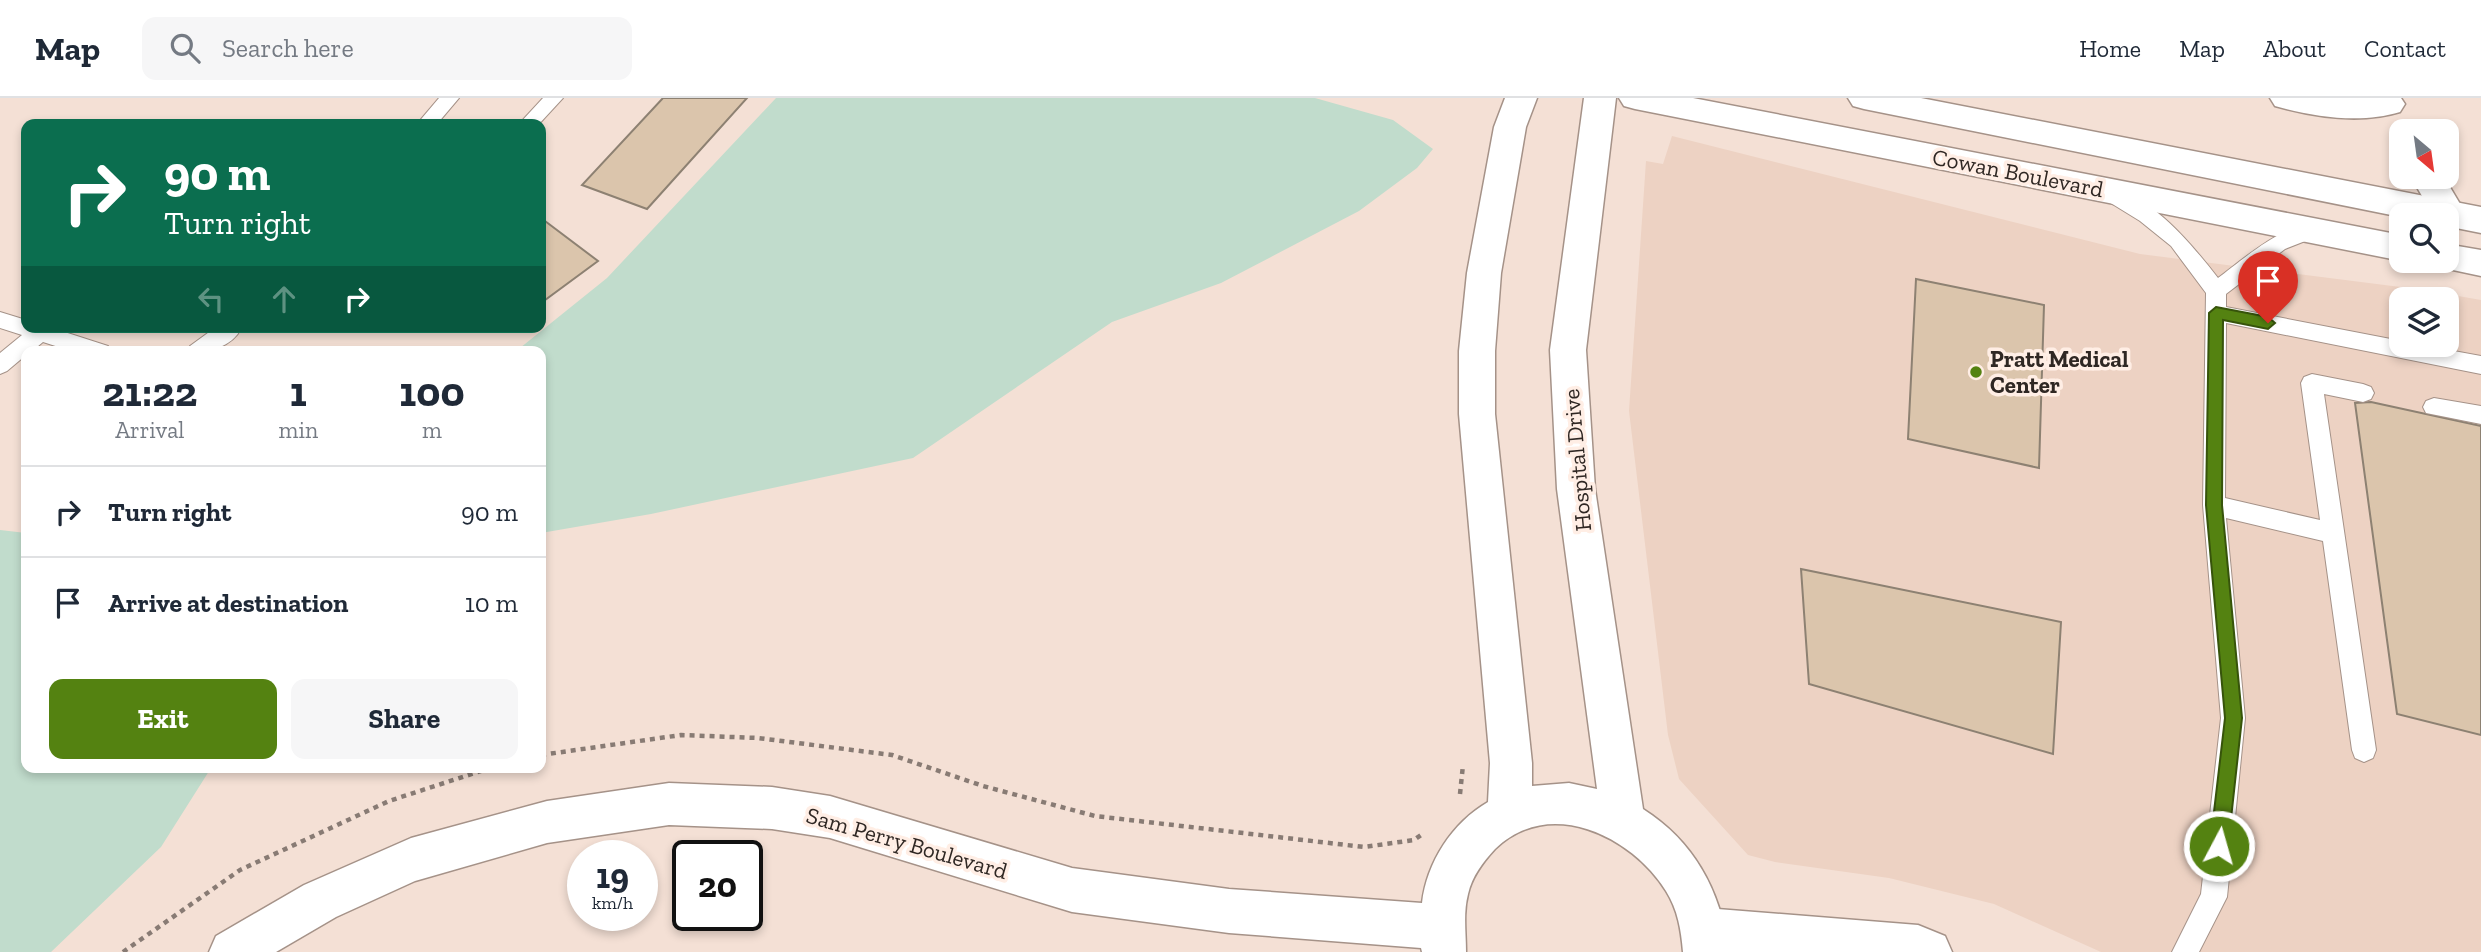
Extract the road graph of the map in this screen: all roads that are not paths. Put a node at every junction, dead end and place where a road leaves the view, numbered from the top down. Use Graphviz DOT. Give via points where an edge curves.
graph roads {
  1 [pos="450,98"];
  2 [pos="554,98"];
  3 [pos="1521,98"];
  4 [pos="1600,98"];
  5 [pos="1635,98"];
  6 [pos="1864,98"];
  7 [pos="2286,98"];
  8 [pos="2389,101"];
  9 [pos="431,119"];
  10 [pos="533,119"];
  11 [pos="2393,119"];
  12 [pos="2105,191"];
  13 [pos="2394,203"];
  14 [pos="2459,216"];
  15 [pos="2481,220"];
  16 [pos="2311,231"];
  17 [pos="2389,246"];
  18 [pos="2459,259"];
  19 [pos="2481,263"];
  20 [pos="2216,302"];
  21 [pos="0,320"];
  22 [pos="21,326"];
  23 [pos="39,333"];
  24 [pos="43,333"];
  25 [pos="224,333"];
  26 [pos="23,346"];
  27 [pos="83,346"];
  28 [pos="205,346"];
  29 [pos="21,348"];
  30 [pos="0,365"];
  31 [pos="2481,365"];
  32 [pos="2363,393"];
  33 [pos="2434,407"];
  34 [pos="2481,415"];
  35 [pos="2214,505"];
  36 [pos="2333,533"];
  37 [pos="2364,750"];
  38 [pos="1509,816"];
  39 [pos="1623,822"];
  40 [pos="1442,939"];
  41 [pos="1706,942"];
  42 [pos="232,952"];
  43 [pos="1929,952"];
  44 [pos="2185,952"];
  1 -- 9 [label="lane"];
  2 -- 10 [label="lane"];
  3 -- 38 [label="street" via="1510,127 1484,273 1477,351 1477,414 1511,763"];
  4 -- 39 [label="street, Hospital Drive" via="1568,350 1576,489"];
  5 -- 12 [label="street, Cowan Boulevard"];
  6 -- 13 [label="street, Cowan Boulevard"];
  7 -- 8 [label="street" via="2341,107"];
  8 -- 11 [label="street"];
  12 -- 16 [label="street, Cowan Boulevard"];
  12 -- 20 [label="lane" via="2178,241"];
  14 -- 15 [label="street, Cowan Boulevard"];
  16 -- 17 [label="street, Cowan Boulevard"];
  16 -- 20 [label="lane" via="2278,244"];
  18 -- 19 [label="street"];
  20 -- 31 [label="lane"];
  20 -- 35 [label="lane"];
  21 -- 22 [label="lane"];
  23 -- 26 [label="lane"];
  24 -- 27 [label="lane"];
  25 -- 28 [label="lane"];
  29 -- 30 [label="lane"];
  32 -- 36 [label="lane" via="2312,383"];
  33 -- 34 [label="lane"];
  35 -- 36 [label="lane"];
  35 -- 44 [label="lane" via="2233,718 2214,897"];
  36 -- 37 [label="lane"];
  38 -- 39 [label="street" via="1527,808 1567,804"];
  38 -- 40 [label="street" via="1492,823 1464,850 1445,885"];
  39 -- 41 [label="street" via="1641,831 1671,858 1693,893"];
  40 -- 42 [label="street, Sam Perry Boulevard" via="1072,890 831,817 772,808 669,804 547,822 411,860 320,901"];
  41 -- 43 [label="street" via="1918,947"];
}
